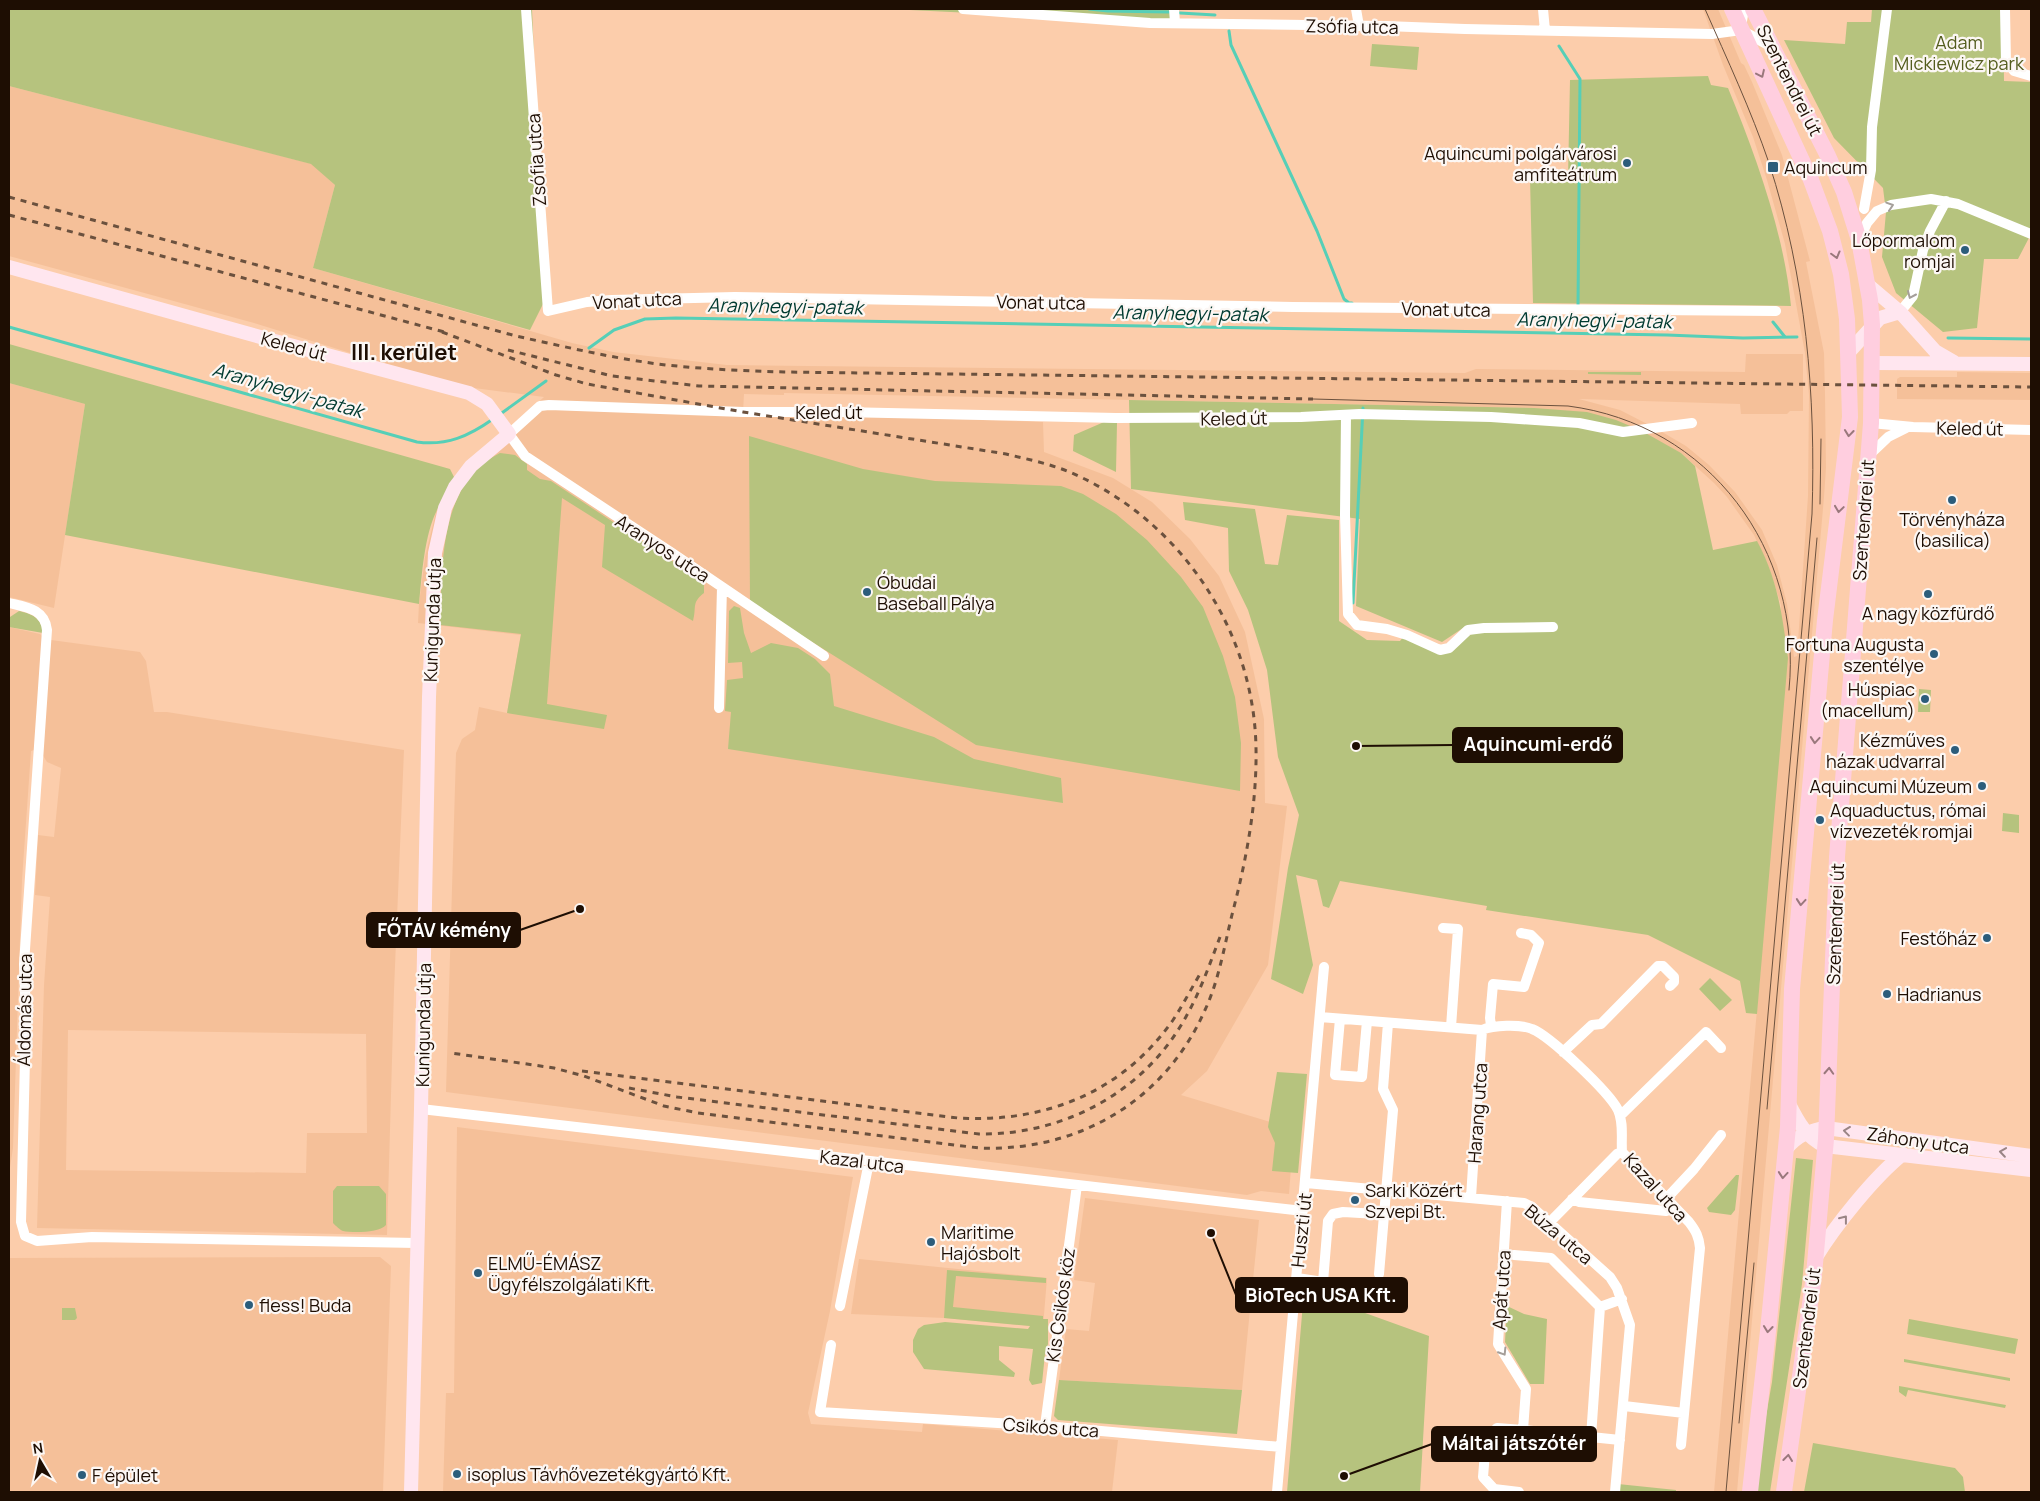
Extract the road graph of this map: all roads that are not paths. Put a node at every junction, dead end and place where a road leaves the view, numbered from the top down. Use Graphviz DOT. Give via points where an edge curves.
graph roads {
  1 [pos="526,9"];
  2 [pos="963,9"];
  3 [pos="1174,9"];
  4 [pos="1356,9"];
  5 [pos="1543,9"];
  6 [pos="1732,9"];
  7 [pos="1744,9"];
  8 [pos="1754,9"];
  9 [pos="1887,9"];
  10 [pos="2005,9"];
  11 [pos="1175,23"];
  12 [pos="1359,26"];
  13 [pos="1741,30"];
  14 [pos="1544,31"];
  15 [pos="1772,47"];
  16 [pos="2031,76"];
  17 [pos="1946,201"];
  18 [pos="1864,209"];
  19 [pos="2031,234"];
  20 [pos="1859,240"];
  21 [pos="9,267"];
  22 [pos="1867,284"];
  23 [pos="548,311"];
  24 [pos="1776,311"];
  25 [pos="1900,312"];
  26 [pos="1872,325"];
  27 [pos="1927,341"];
  28 [pos="1849,352"];
  29 [pos="1872,363"];
  30 [pos="1923,363"];
  31 [pos="1957,364"];
  32 [pos="2031,364"];
  33 [pos="1346,415"];
  34 [pos="1692,423"];
  35 [pos="1871,424"];
  36 [pos="1910,427"];
  37 [pos="506,429"];
  38 [pos="2031,430"];
  39 [pos="1868,456"];
  40 [pos="722,587"];
  41 [pos="9,603"];
  42 [pos="1553,627"];
  43 [pos="824,656"];
  44 [pos="719,708"];
  45 [pos="1443,928"];
  46 [pos="1521,933"];
  47 [pos="1324,967"];
  48 [pos="1670,986"];
  49 [pos="1320,1018"];
  50 [pos="1340,1019"];
  51 [pos="1367,1021"];
  52 [pos="1388,1023"];
  53 [pos="1451,1028"];
  54 [pos="1487,1028"];
  55 [pos="1721,1048"];
  56 [pos="1563,1052"];
  57 [pos="1789,1104"];
  58 [pos="421,1109"];
  59 [pos="1620,1116"];
  60 [pos="1826,1128"];
  61 [pos="1806,1134"];
  62 [pos="1720,1135"];
  63 [pos="1825,1146"];
  64 [pos="1786,1149"];
  65 [pos="1622,1152"];
  66 [pos="1903,1154"];
  67 [pos="2031,1156"];
  68 [pos="869,1162"];
  69 [pos="2030,1169"];
  70 [pos="1306,1183"];
  71 [pos="1077,1185"];
  72 [pos="1386,1190"];
  73 [pos="1472,1197"];
  74 [pos="1572,1199"];
  75 [pos="1666,1199"];
  76 [pos="1507,1201"];
  77 [pos="1674,1208"];
  78 [pos="1384,1209"];
  79 [pos="1303,1211"];
  80 [pos="1549,1223"];
  81 [pos="417,1243"];
  82 [pos="1514,1255"];
  83 [pos="1815,1258"];
  84 [pos="1379,1274"];
  85 [pos="1297,1278"];
  86 [pos="1622,1299"];
  87 [pos="840,1306"];
  88 [pos="1600,1307"];
  89 [pos="831,1346"];
  90 [pos="1624,1406"];
  91 [pos="1684,1413"];
  92 [pos="1045,1426"];
  93 [pos="1523,1430"];
  94 [pos="1591,1437"];
  95 [pos="1620,1440"];
  96 [pos="1681,1445"];
  97 [pos="1281,1447"];
  98 [pos="411,1492"];
  99 [pos="1277,1492"];
  100 [pos="1519,1492"];
  101 [pos="1615,1492"];
  102 [pos="1750,1492"];
  103 [pos="1784,1492"];
  1 -- 23 [label="street, Zsófia utca"];
  2 -- 11 [label="street, Zsófia utca"];
  3 -- 11 [label="street"];
  4 -- 12 [label="street"];
  5 -- 14 [label="street"];
  6 -- 13 [label="main road, Szentendrei út"];
  7 -- 13 [label="street"];
  8 -- 15 [label="main road, Szentendrei út"];
  9 -- 18 [label="street"];
  10 -- 16 [label="street" via="2006,62 2014,70"];
  11 -- 12 [label="street, Zsófia utca"];
  12 -- 14 [label="street, Zsófia utca"];
  13 -- 14 [label="street, Zsófia utca" via="1712,34"];
  13 -- 15 [label="street"];
  13 -- 28 [label="main road, Szentendrei út, one-way" via="1811,180 1827,223 1843,284"];
  15 -- 20 [label="main road, Szentendrei út" via="1828,156 1844,192"];
  17 -- 19 [label="street"];
  20 -- 17 [label="street, one-way" via="1877,211 1891,205 1931,199"];
  17 -- 25 [label="street, one-way" via="1923,250 1913,296"];
  20 -- 22 [label="main road, Szentendrei út"];
  21 -- 37 [label="street, Keled út" via="474,394"];
  22 -- 25 [label="street"];
  22 -- 26 [label="main road, Szentendrei út"];
  23 -- 24 [label="street, Vonat utca" via="600,301 734,297"];
  25 -- 26 [label="street" via="1888,314"];
  25 -- 27 [label="street"];
  26 -- 28 [label="street"];
  26 -- 29 [label="main road, Szentendrei út"];
  27 -- 30 [label="street"];
  27 -- 31 [label="street" via="1935,351"];
  28 -- 57 [label="main road, Szentendrei út, one-way" via="1850,417 1825,620 1792,988"];
  29 -- 30 [label="street"];
  29 -- 35 [label="main road, Szentendrei út"];
  30 -- 31 [label="street"];
  31 -- 32 [label="street"];
  33 -- 34 [label="street, Keled út" via="1532,419 1579,423 1623,432"];
  33 -- 37 [label="street, Keled út" via="1182,419 743,412 549,405 540,406"];
  33 -- 42 [label="street" via="1348,614 1358,625 1407,635 1440,650 1449,648 1468,630"];
  35 -- 36 [label="street, Keled út"];
  35 -- 39 [label="main road, Szentendrei út"];
  36 -- 38 [label="street, Keled út"];
  36 -- 39 [label="street, Keled út" via="1888,436"];
  37 -- 40 [label="street, Aranyos utca" via="525,456"];
  37 -- 58 [label="street, Kunigunda útja" via="459,481 445,508 436,548 430,652"];
  60 -- 39 [label="main road, Szentendrei út, one-way" via="1837,857"];
  40 -- 43 [label="street, Aranyos utca"];
  40 -- 44 [label="street"];
  41 -- 81 [label="street, Áldomás utca" via="30,607 40,613 47,630 24,964 22,1231 37,1241 92,1237"];
  45 -- 53 [label="street" via="1458,928"];
  46 -- 54 [label="street, Harang utca" via="1531,935 1539,943 1524,987 1492,984"];
  47 -- 49 [label="street, Huszti út"];
  48 -- 56 [label="street" via="1674,977 1663,966 1658,966 1601,1024 1592,1026"];
  49 -- 50 [label="street, Kazal utca"];
  49 -- 70 [label="street, Huszti út"];
  50 -- 51 [label="street, Kazal utca"];
  50 -- 51 [label="street" via="1335,1075 1362,1077"];
  51 -- 52 [label="street, Kazal utca"];
  52 -- 53 [label="street, Kazal utca"];
  52 -- 72 [label="street" via="1383,1089 1393,1110"];
  53 -- 54 [label="street, Kazal utca"];
  54 -- 56 [label="street, Kazal utca" via="1532,1029"];
  54 -- 73 [label="street, Harang utca"];
  55 -- 59 [label="street" via="1706,1032"];
  56 -- 59 [label="street, Kazal utca" via="1610,1098"];
  57 -- 61 [label="street, Záhony utca"];
  57 -- 64 [label="main road, Szentendrei út"];
  58 -- 68 [label="street, Kazal utca"];
  58 -- 81 [label="street, Kunigunda útja"];
  59 -- 65 [label="street, Kazal utca"];
  60 -- 61 [label="street, Záhony utca"];
  60 -- 63 [label="main road, Szentendrei út"];
  67 -- 60 [label="street, Záhony utca, one-way"];
  61 -- 63 [label="street, Záhony utca"];
  61 -- 64 [label="street, Záhony utca" via="1795,1139"];
  62 -- 75 [label="street"];
  63 -- 66 [label="street, Záhony utca"];
  63 -- 83 [label="main road, Szentendrei út"];
  64 -- 102 [label="main road, Szentendrei út, one-way"];
  65 -- 74 [label="street"];
  65 -- 75 [label="street, Kazal utca"];
  66 -- 69 [label="street, Záhony utca"];
  83 -- 66 [label="street, Záhony utca, one-way" via="1853,1207"];
  68 -- 71 [label="street, Kazal utca"];
  68 -- 87 [label="street"];
  70 -- 72 [label="street, Búza utca"];
  70 -- 79 [label="street, Huszti út"];
  71 -- 79 [label="street, Kazal utca"];
  71 -- 92 [label="street, Kis Csikós köz"];
  72 -- 73 [label="street, Búza utca"];
  72 -- 78 [label="street"];
  73 -- 76 [label="street, Búza utca"];
  74 -- 77 [label="street" via="1656,1210"];
  74 -- 80 [label="street"];
  75 -- 77 [label="street, Kazal utca"];
  76 -- 80 [label="street, Búza utca" via="1528,1205"];
  76 -- 93 [label="street, Apát utca, one-way" via="1498,1344 1526,1389"];
  77 -- 91 [label="street, Kazal utca" via="1696,1232 1700,1248"];
  78 -- 84 [label="street"];
  78 -- 85 [label="street" via="1378,1214 1333,1214 1328,1221 1323,1282"];
  79 -- 85 [label="street, Huszti út"];
  80 -- 86 [label="street, Búza utca" via="1610,1277"];
  81 -- 98 [label="street, Kunigunda útja"];
  82 -- 88 [label="street" via="1551,1258"];
  103 -- 83 [label="main road, Szentendrei út, one-way"];
  85 -- 97 [label="street, Huszti út"];
  86 -- 88 [label="street"];
  86 -- 90 [label="street, Búza utca" via="1630,1331"];
  88 -- 94 [label="street"];
  89 -- 92 [label="street, Csikós utca" via="820,1412"];
  90 -- 91 [label="street"];
  90 -- 95 [label="street, Búza utca"];
  91 -- 96 [label="street, Kazal utca"];
  92 -- 97 [label="street, Csikós utca"];
  93 -- 94 [label="street"];
  93 -- 100 [label="street" via="1497,1428 1486,1440 1483,1477 1494,1489"];
  94 -- 95 [label="street"];
  95 -- 101 [label="street, Búza utca"];
  97 -- 99 [label="street, Huszti út"];
}
